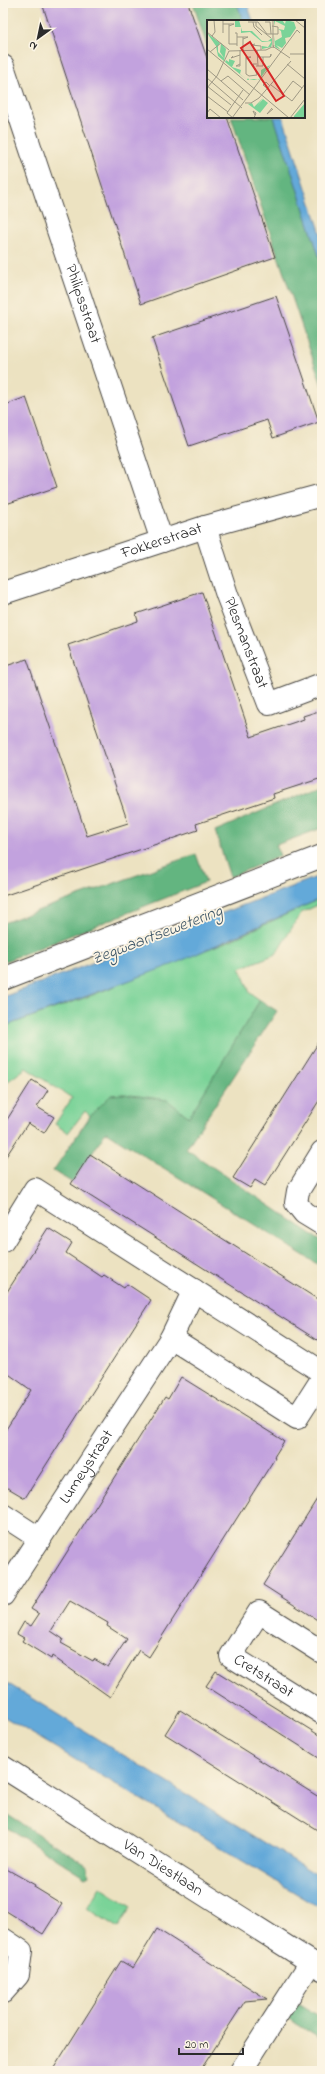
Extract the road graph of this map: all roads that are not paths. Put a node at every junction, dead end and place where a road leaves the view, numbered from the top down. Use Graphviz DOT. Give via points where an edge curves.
graph roads {
  1 [pos="3,66"];
  2 [pos="322,495"];
  3 [pos="205,528"];
  4 [pos="162,541"];
  5 [pos="3,592"];
  6 [pos="322,684"];
  7 [pos="322,856"];
  8 [pos="3,979"];
  9 [pos="322,1152"];
  10 [pos="322,1224"];
  11 [pos="3,1241"];
  12 [pos="194,1290"];
  13 [pos="171,1338"];
  14 [pos="322,1372"];
  15 [pos="322,1379"];
  16 [pos="3,1516"];
  17 [pos="40,1539"];
  18 [pos="3,1595"];
  19 [pos="322,1652"];
  20 [pos="322,1713"];
  21 [pos="3,1767"];
  22 [pos="3,1939"];
  23 [pos="317,1965"];
  24 [pos="3,1992"];
  25 [pos="241,2071"];
  1 -- 4 [label="street, Philipsstraat"];
  2 -- 3 [label="street, Fokkerstraat"];
  3 -- 4 [label="street, Fokkerstraat"];
  3 -- 6 [label="street, Plesmanstraat" via="227,595 269,704"];
  4 -- 5 [label="street, Fokkerstraat"];
  7 -- 8 [label="street"];
  9 -- 10 [label="street" via="298,1191 296,1202 304,1213"];
  11 -- 12 [label="street" via="35,1189"];
  12 -- 13 [label="street, Lumeystraat"];
  12 -- 14 [label="street"];
  13 -- 15 [label="street" via="297,1418"];
  13 -- 17 [label="street, Lumeystraat"];
  16 -- 17 [label="street"];
  17 -- 18 [label="street, Lumeystraat"];
  19 -- 20 [label="street, Cretstraat" via="259,1612 231,1656"];
  21 -- 23 [label="street, Van Diestlaan"];
  22 -- 24 [label="street" via="21,1951 18,1975"];
  23 -- 25 [label="street"];
}
